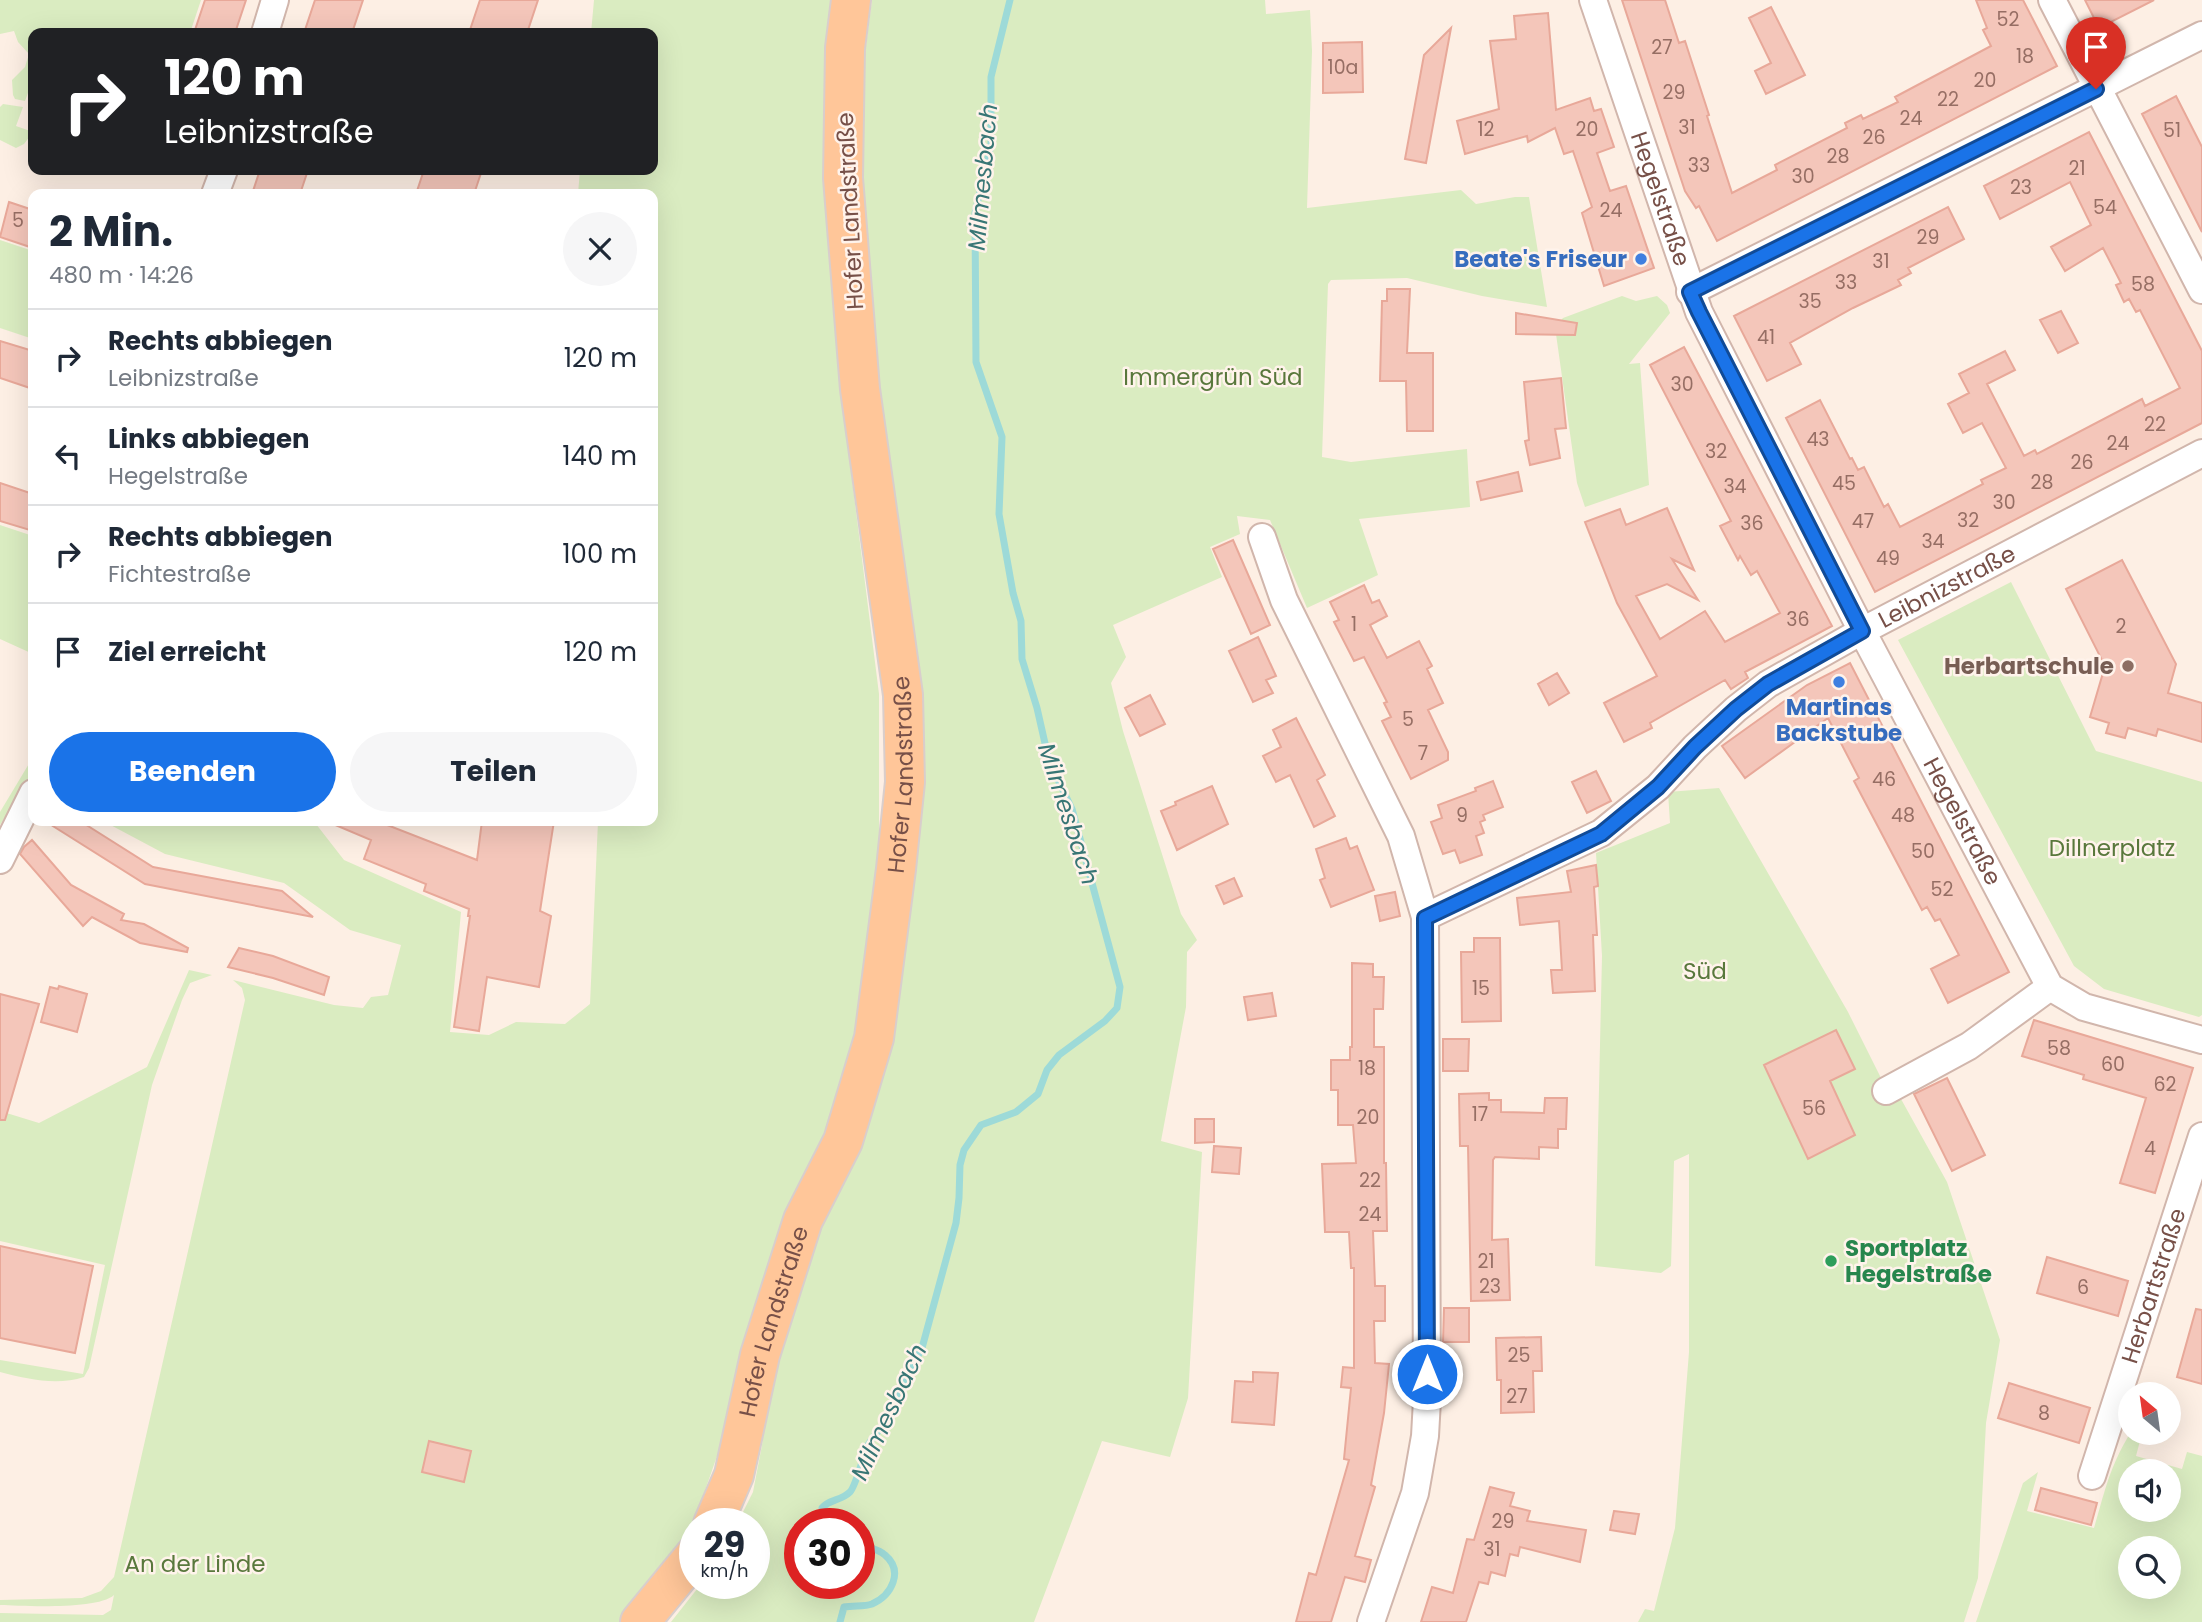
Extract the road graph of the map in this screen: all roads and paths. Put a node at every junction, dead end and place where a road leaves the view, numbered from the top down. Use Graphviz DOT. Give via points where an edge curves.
graph roads {
  1 [pos="275,0"];
  2 [pos="850,0"];
  3 [pos="1593,0"];
  4 [pos="2052,0"];
  5 [pos="267,28"];
  6 [pos="2202,35"];
  7 [pos="2096,89"];
  8 [pos="2202,290"];
  9 [pos="1690,292"];
  10 [pos="2202,453"];
  11 [pos="1262,537"];
  12 [pos="1862,631"];
  13 [pos="28,803"];
  14 [pos="0,860"];
  15 [pos="1425,918"];
  16 [pos="2050,987"];
  17 [pos="2202,1040"];
  18 [pos="1886,1091"];
  19 [pos="2202,1136"];
  20 [pos="2092,1476"];
  21 [pos="720,1508"];
  22 [pos="679,1574"];
  23 [pos="640,1622"];
  24 [pos="1371,1622"];
  1 -- 5 [label="street"];
  2 -- 21 [label="main road, Hofer Landstraße" via="843,178 860,389 902,695 904,794 874,1038 843,1141 803,1220 760,1355 734,1475"];
  3 -- 9 [label="street, Hegelstraße"];
  4 -- 7 [label="street"];
  6 -- 7 [label="street"];
  7 -- 8 [label="street"];
  7 -- 9 [label="street"];
  9 -- 12 [label="street, Hegelstraße"];
  10 -- 12 [label="street, Leibnizstraße"];
  11 -- 15 [label="street" via="1284,600 1401,836"];
  12 -- 15 [label="street, Leibnizstraße" via="1768,684 1601,834"];
  12 -- 16 [label="street, Hegelstraße"];
  13 -- 14 [label="street"];
  15 -- 24 [label="street" via="1425,1436 1415,1493"];
  16 -- 17 [label="street" via="2084,1007"];
  16 -- 18 [label="street" via="1969,1046"];
  19 -- 20 [label="street, Herbartstraße"];
  22 -- 23 [label="main road"];
}
